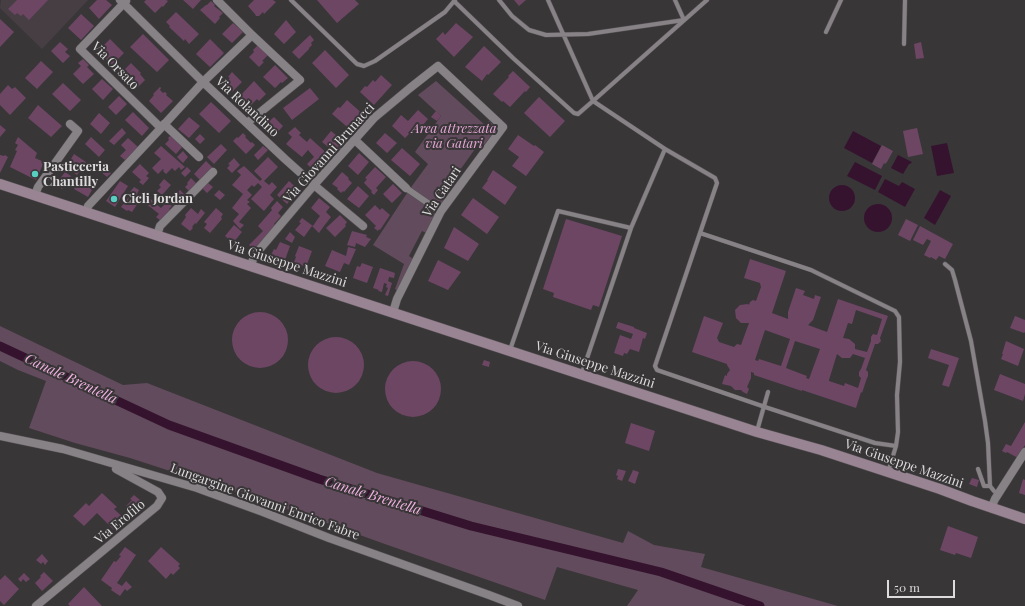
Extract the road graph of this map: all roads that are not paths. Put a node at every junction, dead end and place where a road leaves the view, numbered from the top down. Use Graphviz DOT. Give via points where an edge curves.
graph roads {
  1 [pos="217,0"];
  2 [pos="291,0"];
  3 [pos="499,0"];
  4 [pos="548,0"];
  5 [pos="675,0"];
  6 [pos="707,0"];
  7 [pos="841,0"];
  8 [pos="905,0"];
  9 [pos="124,1"];
  10 [pos="455,1"];
  11 [pos="684,20"];
  12 [pos="826,32"];
  13 [pos="563,34"];
  14 [pos="252,35"];
  15 [pos="904,44"];
  16 [pos="438,66"];
  17 [pos="203,82"];
  18 [pos="593,101"];
  19 [pos="247,123"];
  20 [pos="70,124"];
  21 [pos="162,126"];
  22 [pos="355,140"];
  23 [pos="665,149"];
  24 [pos="199,157"];
  25 [pos="213,172"];
  26 [pos="0,184"];
  27 [pos="314,185"];
  28 [pos="406,188"];
  29 [pos="35,195"];
  30 [pos="438,209"];
  31 [pos="86,212"];
  32 [pos="363,226"];
  33 [pos="631,228"];
  34 [pos="700,233"];
  35 [pos="157,236"];
  36 [pos="945,264"];
  37 [pos="251,266"];
  38 [pos="393,312"];
  39 [pos="510,350"];
  40 [pos="582,374"];
  41 [pos="768,392"];
  42 [pos="765,407"];
  43 [pos="757,432"];
  44 [pos="0,436"];
  45 [pos="896,446"];
  46 [pos="1025,452"];
  47 [pos="103,461"];
  48 [pos="978,469"];
  49 [pos="888,472"];
  50 [pos="990,486"];
  51 [pos="998,494"];
  52 [pos="992,508"];
  53 [pos="1025,519"];
  54 [pos="36,606"];
  55 [pos="518,606"];
  1 -- 14 [label="street"];
  2 -- 10 [label="lane" via="357,64 364,66 445,12"];
  3 -- 13 [label="lane" via="512,16 529,30 546,35"];
  4 -- 13 [label="lane"];
  5 -- 11 [label="lane"];
  6 -- 11 [label="lane"];
  7 -- 12 [label="lane"];
  8 -- 15 [label="lane"];
  9 -- 17 [label="street, Via Rolandino"];
  9 -- 21 [label="street, Via Orsato" via="80,49"];
  10 -- 18 [label="lane" via="574,113 578,114"];
  11 -- 13 [label="lane" via="588,34"];
  11 -- 18 [label="lane"];
  13 -- 18 [label="lane"];
  14 -- 17 [label="street"];
  14 -- 19 [label="street" via="300,80"];
  16 -- 22 [label="street, Via Giovanni Brunacci" via="374,118"];
  16 -- 30 [label="street, Via Gatari" via="503,127"];
  17 -- 19 [label="street, Via Rolandino"];
  17 -- 21 [label="street"];
  18 -- 23 [label="lane"];
  19 -- 27 [label="street, Via Rolandino"];
  20 -- 29 [label="street" via="78,131"];
  21 -- 24 [label="street"];
  21 -- 31 [label="street" via="88,206"];
  22 -- 27 [label="street, Via Giovanni Brunacci"];
  22 -- 28 [label="street"];
  23 -- 33 [label="lane"];
  23 -- 34 [label="lane" via="715,178 717,183"];
  25 -- 35 [label="street" via="160,226"];
  26 -- 29 [label="main road, Via Giuseppe Mazzini"];
  27 -- 32 [label="street, Via Rolandino"];
  27 -- 37 [label="street, Via Giovanni Brunacci" via="254,256"];
  28 -- 30 [label="street"];
  29 -- 31 [label="main road, Via Giuseppe Mazzini"];
  30 -- 38 [label="street, Via Gatari"];
  31 -- 35 [label="main road, Via Giuseppe Mazzini"];
  33 -- 39 [label="lane" via="558,211"];
  33 -- 40 [label="lane"];
  34 -- 42 [label="lane" via="655,366 657,370"];
  34 -- 45 [label="lane" via="811,270 896,311 899,317 900,362 896,395"];
  35 -- 37 [label="main road, Via Giuseppe Mazzini"];
  36 -- 50 [label="lane" via="952,270 971,341 986,421"];
  37 -- 38 [label="main road, Via Giuseppe Mazzini"];
  38 -- 39 [label="main road, Via Giuseppe Mazzini"];
  39 -- 40 [label="main road, Via Giuseppe Mazzini"];
  40 -- 43 [label="main road, Via Giuseppe Mazzini"];
  41 -- 42 [label="lane"];
  42 -- 43 [label="lane"];
  42 -- 45 [label="lane" via="875,443"];
  43 -- 49 [label="main road, Via Giuseppe Mazzini"];
  44 -- 47 [label="street, Lungargine Giovanni Enrico Fabre" via="63,449"];
  45 -- 49 [label="lane"];
  46 -- 51 [label="street"];
  47 -- 54 [label="street, Via Erofilo" via="158,492 162,498 157,506"];
  47 -- 55 [label="street, Lungargine Giovanni Enrico Fabre" via="197,488"];
  48 -- 50 [label="lane" via="984,486"];
  49 -- 52 [label="main road, Via Giuseppe Mazzini"];
  50 -- 51 [label="lane"];
  51 -- 52 [label="street"];
  52 -- 53 [label="main road, Via Giuseppe Mazzini"];
}
